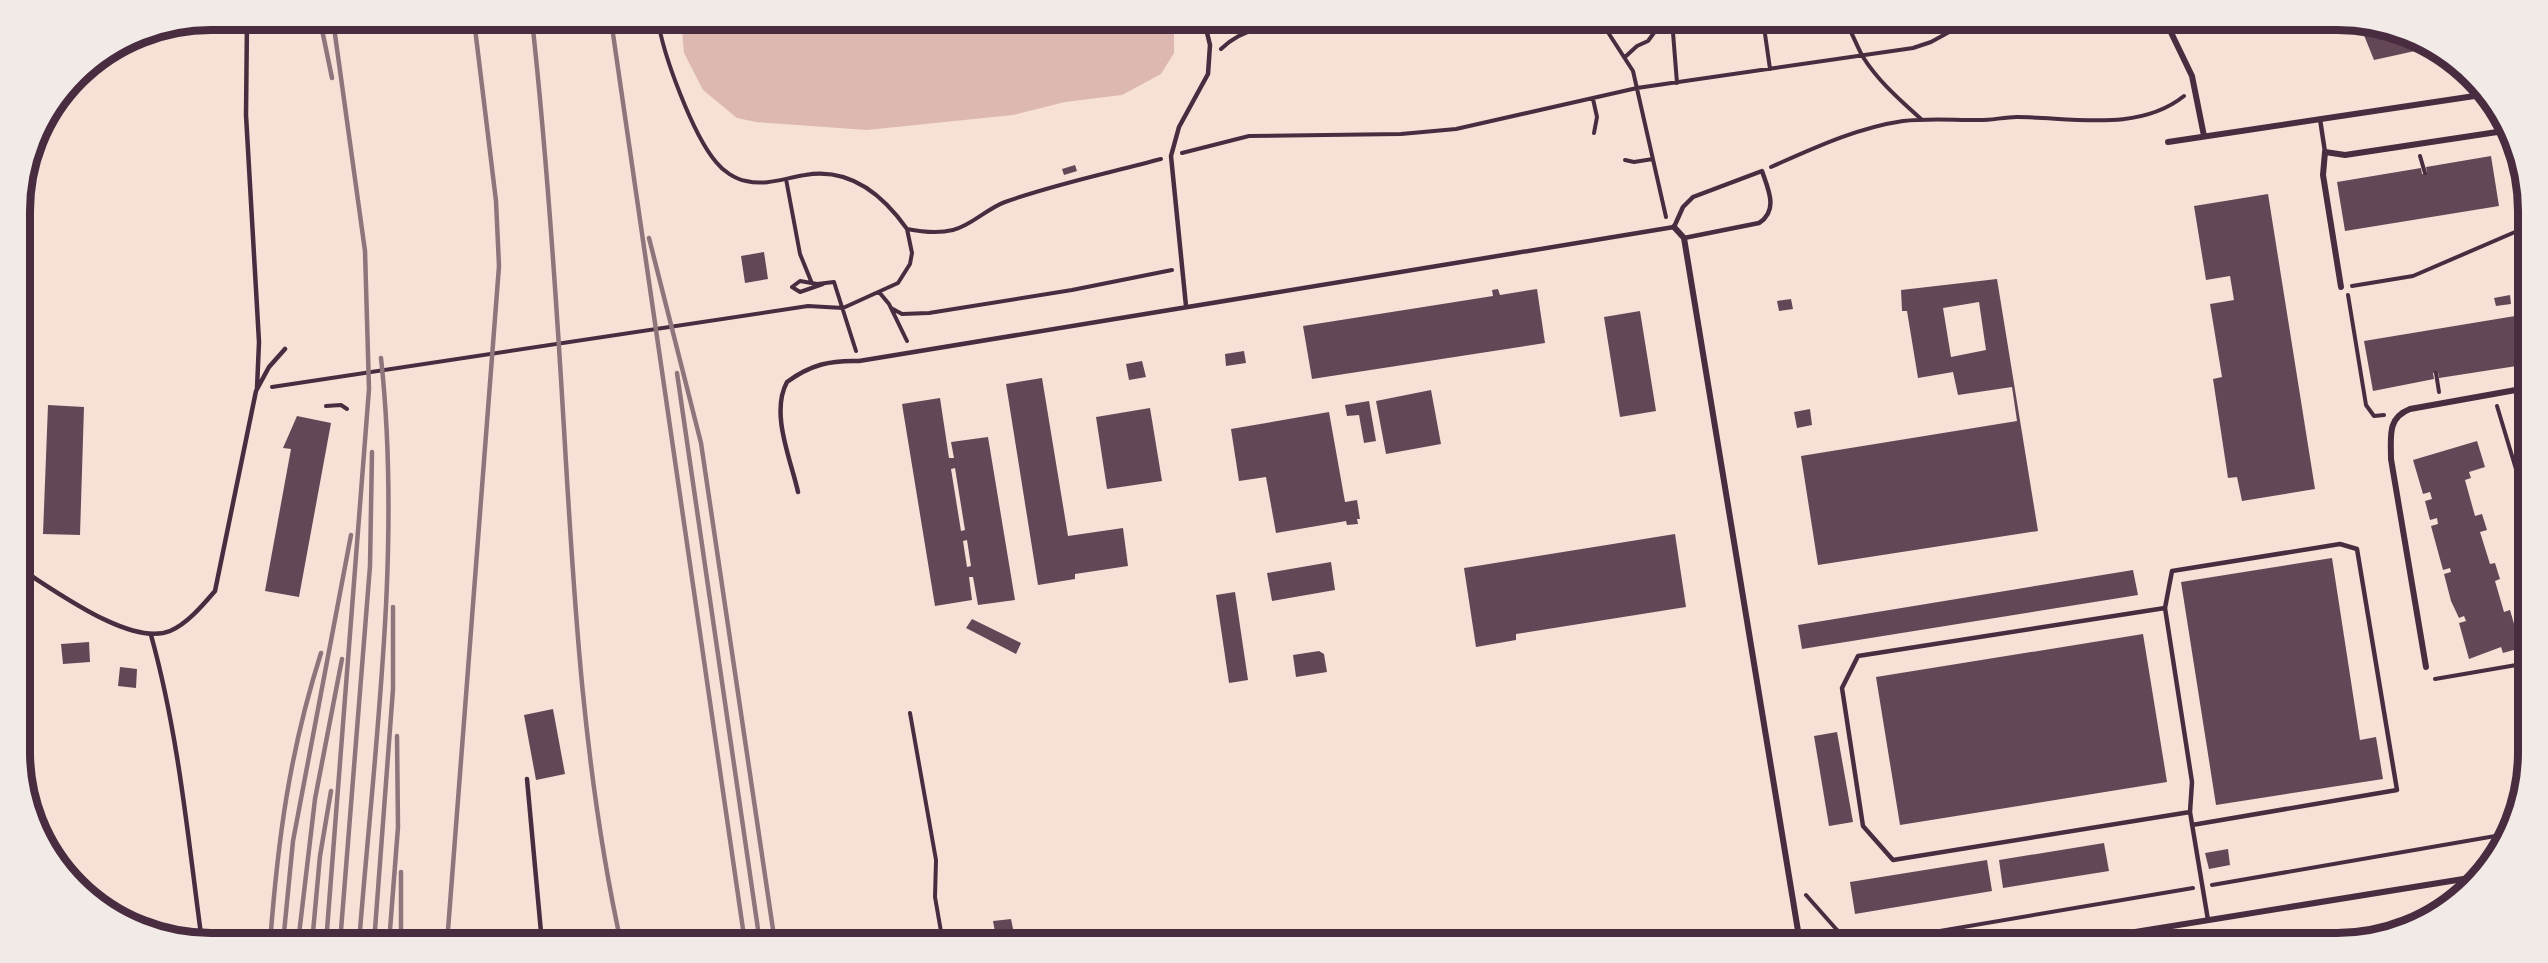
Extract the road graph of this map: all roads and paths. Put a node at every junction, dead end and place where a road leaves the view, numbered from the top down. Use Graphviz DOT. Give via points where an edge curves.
graph roads {
  1 [pos="247,30"];
  2 [pos="660,30"];
  3 [pos="1206,30"];
  4 [pos="1257,30"];
  5 [pos="1607,30"];
  6 [pos="1656,30"];
  7 [pos="1673,30"];
  8 [pos="1764,30"];
  9 [pos="1852,30"];
  10 [pos="1952,30"];
  11 [pos="2169,30"];
  12 [pos="1863,56"];
  13 [pos="1625,57"];
  14 [pos="1210,60"];
  15 [pos="1770,70"];
  16 [pos="1677,83"];
  17 [pos="1637,88"];
  18 [pos="2197,92"];
  19 [pos="2476,96"];
  20 [pos="1593,99"];
  21 [pos="2320,119"];
  22 [pos="1921,120"];
  23 [pos="2500,132"];
  24 [pos="1594,133"];
  25 [pos="2204,136"];
  26 [pos="2168,141"];
  27 [pos="2325,152"];
  28 [pos="1171,156"];
  29 [pos="2420,156"];
  30 [pos="1653,159"];
  31 [pos="1625,160"];
  32 [pos="2511,161"];
  33 [pos="1762,171"];
  34 [pos="2425,173"];
  35 [pos="786,179"];
  36 [pos="2516,187"];
  37 [pos="1674,227"];
  38 [pos="907,229"];
  39 [pos="2518,231"];
  40 [pos="1684,238"];
  41 [pos="1182,268"];
  42 [pos="811,281"];
  43 [pos="824,284"];
  44 [pos="2342,287"];
  45 [pos="879,292"];
  46 [pos="1186,306"];
  47 [pos="843,308"];
  48 [pos="891,308"];
  49 [pos="285,349"];
  50 [pos="914,352"];
  51 [pos="859,361"];
  52 [pos="2436,373"];
  53 [pos="2518,390"];
  54 [pos="256,391"];
  55 [pos="2439,393"];
  56 [pos="2493,394"];
  57 [pos="326,406"];
  58 [pos="347,410"];
  59 [pos="2371,414"];
  60 [pos="2518,476"];
  61 [pos="798,492"];
  62 [pos="30,575"];
  63 [pos="2165,608"];
  64 [pos="152,636"];
  65 [pos="2518,665"];
  66 [pos="2426,667"];
  67 [pos="2435,679"];
  68 [pos="910,713"];
  69 [pos="527,779"];
  70 [pos="2190,812"];
  71 [pos="2192,825"];
  72 [pos="2498,836"];
  73 [pos="1789,876"];
  74 [pos="2466,879"];
  75 [pos="2202,886"];
  76 [pos="2208,920"];
  77 [pos="201,932"];
  78 [pos="541,933"];
  79 [pos="942,933"];
  80 [pos="1798,933"];
  81 [pos="1843,933"];
  82 [pos="1927,933"];
  83 [pos="2128,933"];
  1 -- 54 [label="lane" via="246,115 259,342"];
  2 -- 35 [label="path" via="666,58 717,164 746,182"];
  3 -- 14 [label="lane"];
  4 -- 14 [label="path" via="1227,44"];
  5 -- 13 [label="path"];
  6 -- 13 [label="path" via="1648,41"];
  7 -- 16 [label="path"];
  8 -- 15 [label="path"];
  9 -- 12 [label="path"];
  10 -- 12 [label="path" via="1922,46"];
  11 -- 18 [label="street"];
  12 -- 15 [label="path"];
  12 -- 22 [label="path" via="1884,84"];
  13 -- 17 [label="path"];
  14 -- 28 [label="lane" via="1203,85 1179,127"];
  15 -- 16 [label="path"];
  16 -- 17 [label="path"];
  17 -- 20 [label="path"];
  17 -- 30 [label="path"];
  18 -- 22 [label="path" via="2185,94 2157,113 2112,119"];
  18 -- 25 [label="street"];
  19 -- 21 [label="street"];
  20 -- 24 [label="path" via="1597,117"];
  20 -- 28 [label="path" via="1432,132 1249,136"];
  21 -- 25 [label="street"];
  21 -- 27 [label="lane"];
  22 -- 33 [label="path" via="1858,131"];
  23 -- 27 [label="street" via="2345,155"];
  25 -- 26 [label="street"];
  27 -- 44 [label="street" via="2323,174"];
  28 -- 38 [label="path" via="1016,198 951,231"];
  28 -- 41 [label="lane"];
  29 -- 34 [label="path"];
  30 -- 31 [label="path"];
  30 -- 37 [label="path" via="1666,216"];
  32 -- 36 [label="path"];
  33 -- 37 [label="lane" via="1693,197 1683,207"];
  33 -- 40 [label="lane" via="1772,208 1768,218"];
  35 -- 38 [label="path" via="816,173 866,185"];
  35 -- 42 [label="path" via="800,254"];
  37 -- 40 [label="street"];
  37 -- 46 [label="lane"];
  38 -- 45 [label="path" via="912,241 910,264 898,283"];
  39 -- 59 [label="path" via="2413,276 2347,287 2366,405"];
  40 -- 73 [label="street"];
  41 -- 46 [label="lane"];
  41 -- 48 [label="path" via="929,313 902,314"];
  42 -- 43 [label="path"];
  42 -- 43 [label="path" via="800,280 792,287 800,292"];
  43 -- 47 [label="path" via="834,282"];
  45 -- 47 [label="path"];
  45 -- 48 [label="path"];
  46 -- 50 [label="lane"];
  47 -- 51 [label="path"];
  47 -- 54 [label="path" via="808,306"];
  48 -- 50 [label="path"];
  49 -- 54 [label="lane"];
  50 -- 51 [label="lane"];
  51 -- 61 [label="lane" via="834,360 813,366 786,382 781,418"];
  52 -- 55 [label="path"];
  53 -- 56 [label="street"];
  54 -- 64 [label="lane" via="214,591 199,609 171,630"];
  56 -- 60 [label="path"];
  56 -- 66 [label="street" via="2410,409 2398,414 2391,426 2391,459"];
  57 -- 58 [label="path" via="341,405"];
  62 -- 64 [label="lane" via="127,631"];
  63 -- 70 [label="lane" via="2192,782"];
  63 -- 70 [label="lane" via="1858,657 1842,688 1863,826 1893,860"];
  63 -- 71 [label="lane" via="2172,571 2340,544 2357,549 2397,790"];
  64 -- 77 [label="lane" via="180,775"];
  65 -- 67 [label="path"];
  68 -- 79 [label="path" via="936,860 934,897"];
  69 -- 78 [label="lane"];
  70 -- 71 [label="lane"];
  71 -- 75 [label="lane"];
  72 -- 75 [label="path"];
  73 -- 80 [label="street"];
  73 -- 81 [label="path"];
  74 -- 76 [label="street"];
  75 -- 76 [label="lane"];
  75 -- 82 [label="path"];
  76 -- 83 [label="street"];
}
